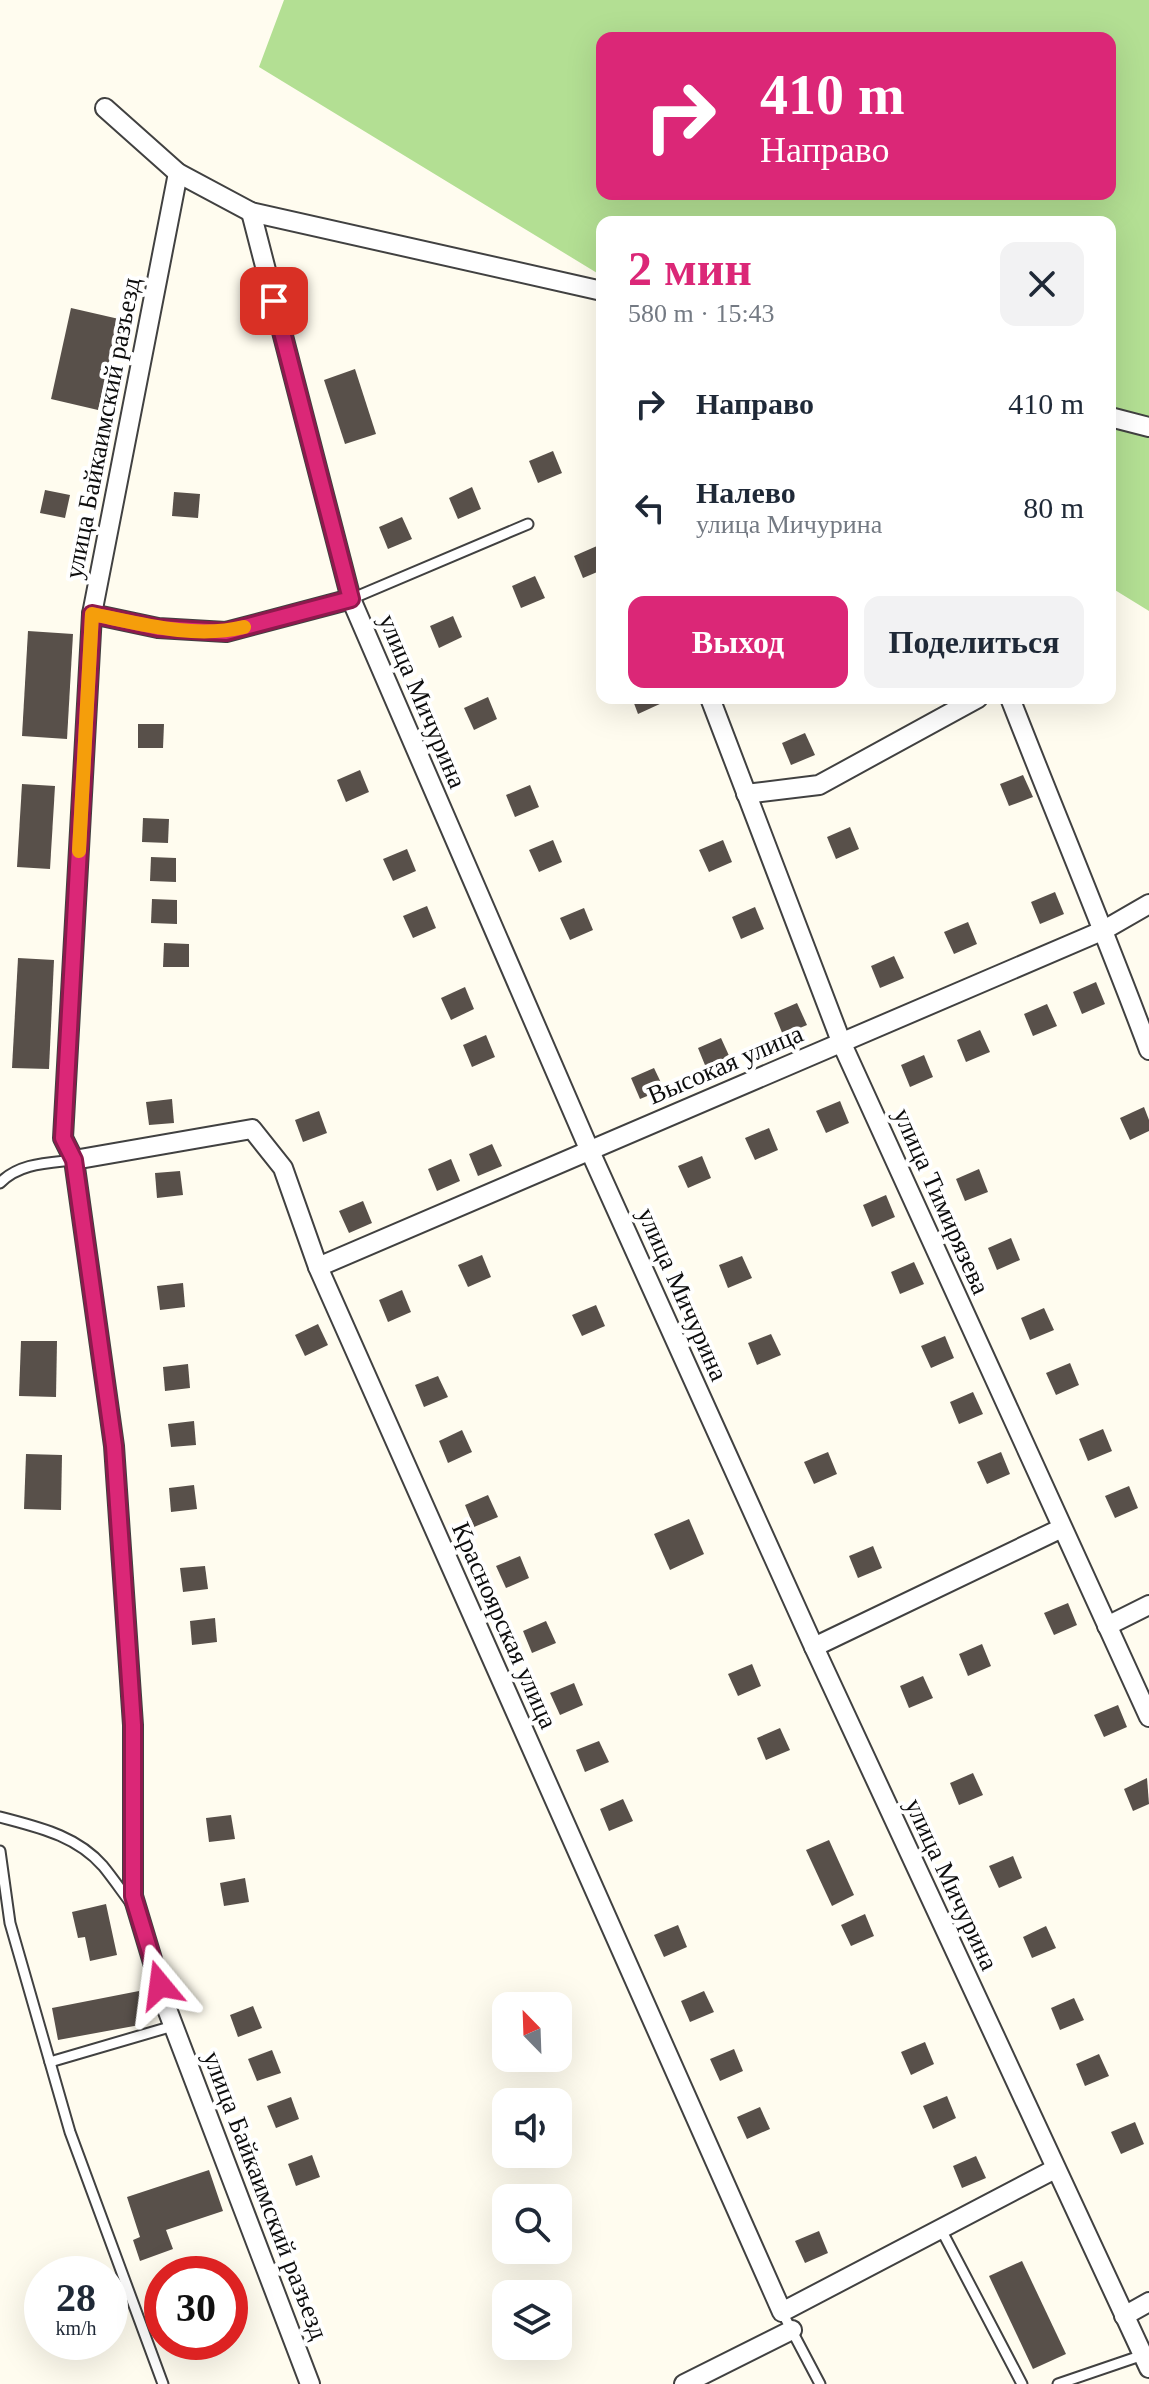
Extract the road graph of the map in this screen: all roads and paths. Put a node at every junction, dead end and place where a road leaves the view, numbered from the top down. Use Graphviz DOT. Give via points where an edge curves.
graph roads {
  1 [pos="105,108"];
  2 [pos="178,173"];
  3 [pos="251,212"];
  4 [pos="596,290"];
  5 [pos="1116,419"];
  6 [pos="1149,427"];
  7 [pos="528,524"];
  8 [pos="351,599"];
  9 [pos="92,614"];
  10 [pos="712,704"];
  11 [pos="967,704"];
  12 [pos="1012,704"];
  13 [pos="746,794"];
  14 [pos="1149,904"];
  15 [pos="1104,930"];
  16 [pos="842,1044"];
  17 [pos="1149,1050"];
  18 [pos="589,1149"];
  19 [pos="74,1160"];
  20 [pos="0,1183"];
  21 [pos="318,1267"];
  22 [pos="1062,1528"];
  23 [pos="1149,1605"];
  24 [pos="1107,1626"];
  25 [pos="814,1647"];
  26 [pos="1149,1717"];
  27 [pos="0,1817"];
  28 [pos="0,1851"];
  29 [pos="139,1914"];
  30 [pos="174,2026"];
  31 [pos="50,2062"];
  32 [pos="1055,2169"];
  33 [pos="945,2237"];
  34 [pos="1149,2302"];
  35 [pos="782,2312"];
  36 [pos="1124,2316"];
  37 [pos="792,2330"];
  38 [pos="1146,2362"];
  39 [pos="163,2384"];
  40 [pos="310,2384"];
  41 [pos="684,2384"];
  42 [pos="820,2384"];
  43 [pos="1022,2384"];
  44 [pos="1058,2384"];
  1 -- 2 [label="street"];
  2 -- 3 [label="street"];
  2 -- 9 [label="street, улица Байкаимский разъезд"];
  3 -- 4 [label="street"];
  3 -- 8 [label="street, улица Мичурина"];
  5 -- 6 [label="street"];
  7 -- 8 [label="lane"];
  8 -- 9 [label="street" via="226,632 158,628"];
  8 -- 18 [label="street, улица Мичурина"];
  9 -- 19 [label="street, улица Байкаимский разъезд" via="63,1138"];
  10 -- 13 [label="street, улица Тимирязева"];
  11 -- 13 [label="street" via="819,785"];
  12 -- 15 [label="street"];
  13 -- 16 [label="street, улица Тимирязева"];
  14 -- 15 [label="street, Высокая улица"];
  15 -- 16 [label="street, Высокая улица"];
  15 -- 17 [label="street"];
  16 -- 18 [label="street, Высокая улица"];
  16 -- 22 [label="street, улица Тимирязева"];
  18 -- 21 [label="street, Высокая улица"];
  18 -- 25 [label="street, улица Мичурина"];
  19 -- 20 [label="lane" via="19,1169"];
  19 -- 21 [label="street, Красноярская улица" via="252,1129 283,1168"];
  19 -- 29 [label="street, улица Байкаимский разъезд" via="114,1446 133,1725 133,1896"];
  21 -- 35 [label="street, Красноярская улица"];
  22 -- 24 [label="street, улица Тимирязева"];
  22 -- 25 [label="street"];
  23 -- 24 [label="street"];
  24 -- 26 [label="street, улица Тимирязева"];
  25 -- 32 [label="street, улица Мичурина"];
  27 -- 29 [label="lane" via="52,1831 82,1847"];
  28 -- 31 [label="lane" via="10,1923"];
  29 -- 30 [label="street, улица Байкаимский разъезд"];
  30 -- 31 [label="lane"];
  30 -- 40 [label="street, улица Байкаимский разъезд"];
  31 -- 39 [label="lane" via="70,2132"];
  32 -- 35 [label="street"];
  32 -- 36 [label="street, улица Мичурина"];
  33 -- 43 [label="lane"];
  34 -- 36 [label="street"];
  35 -- 37 [label="lane"];
  36 -- 38 [label="street, улица Мичурина"];
  37 -- 41 [label="street"];
  37 -- 42 [label="lane"];
  38 -- 44 [label="lane"];
}
